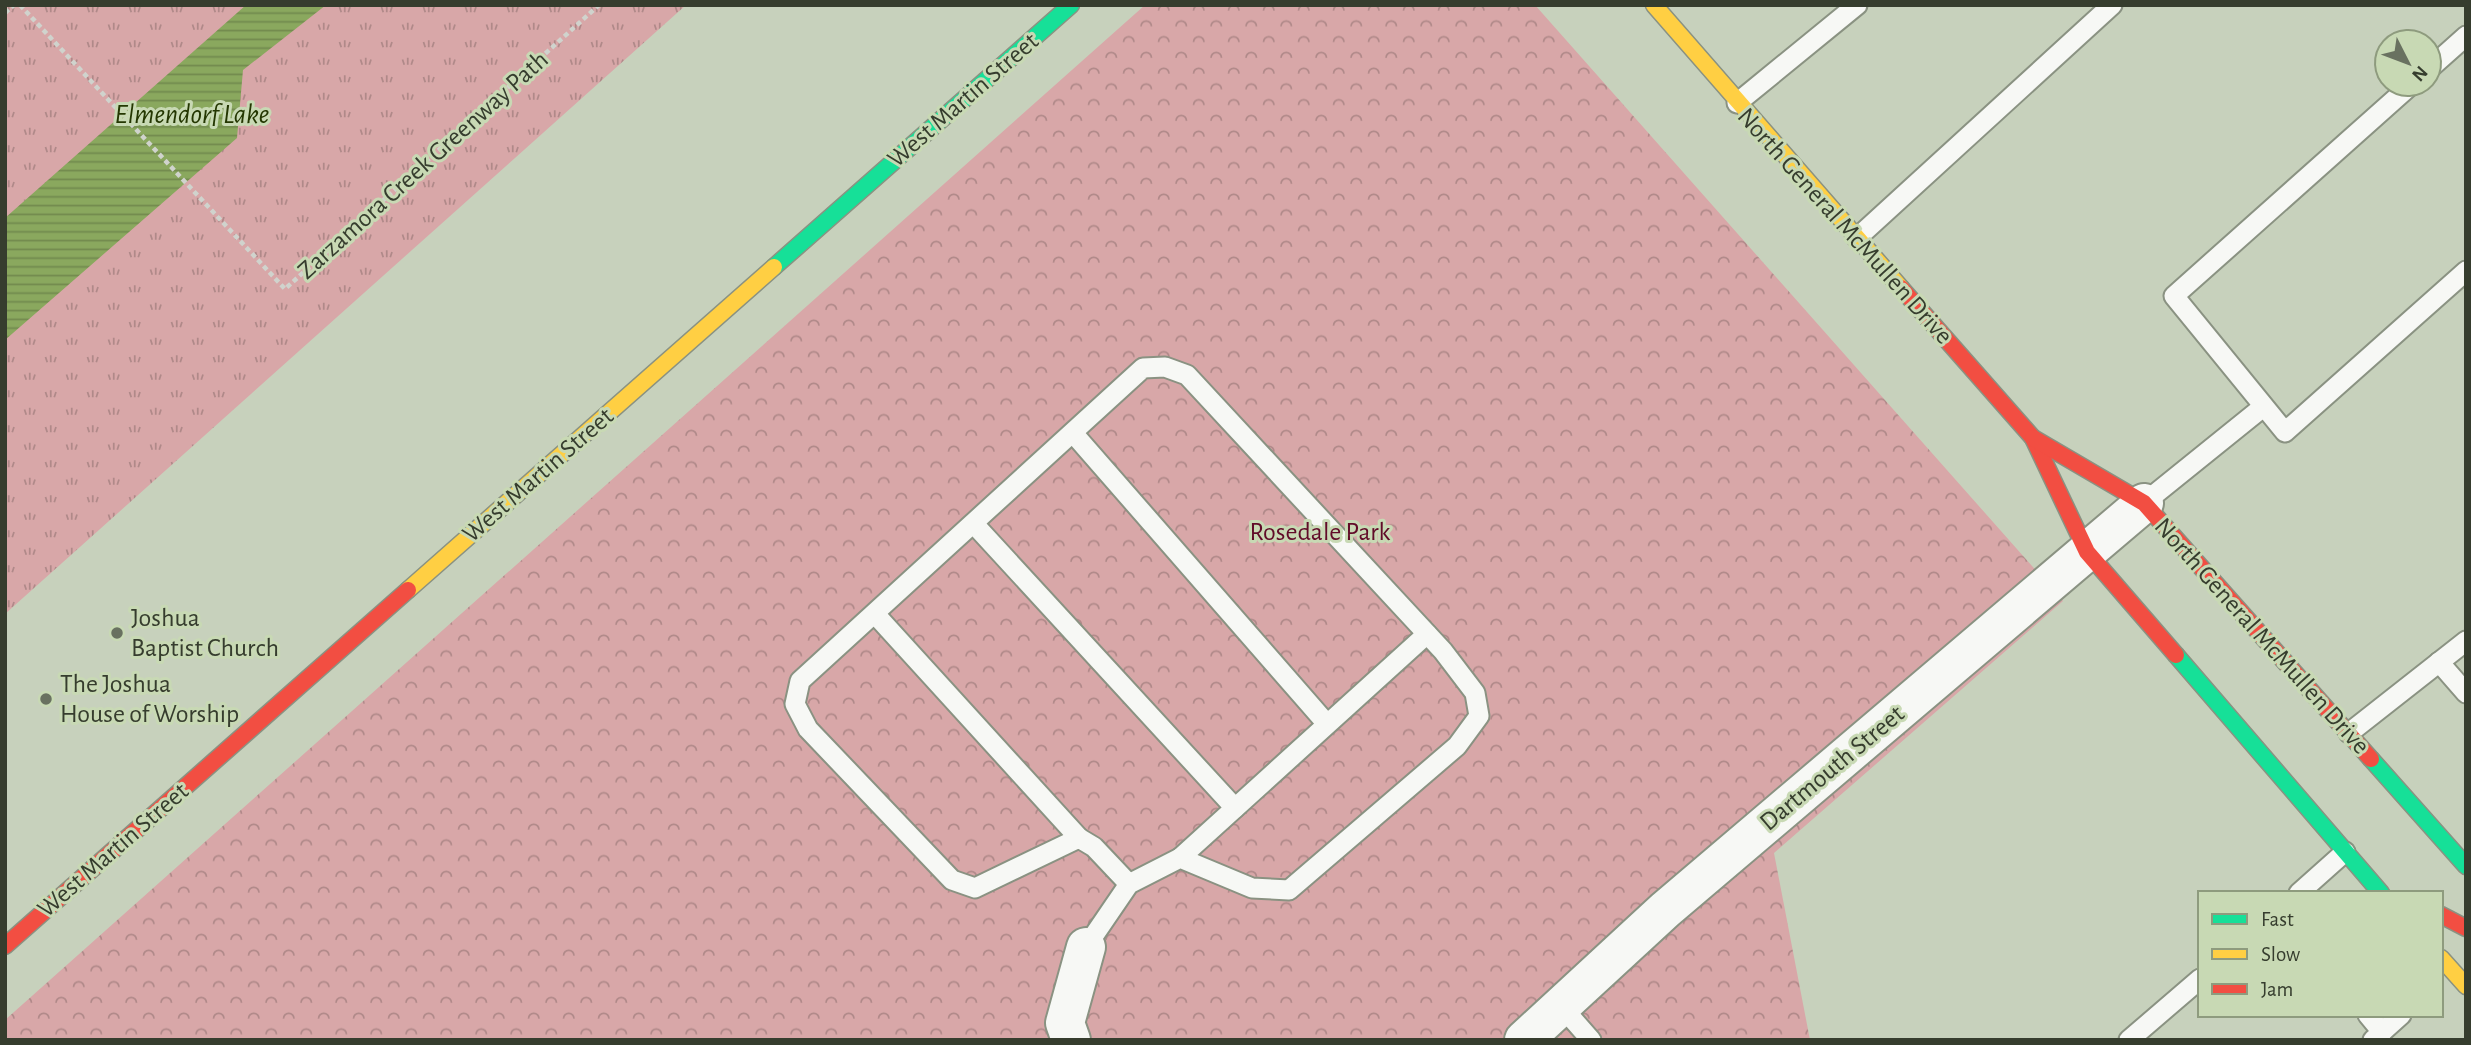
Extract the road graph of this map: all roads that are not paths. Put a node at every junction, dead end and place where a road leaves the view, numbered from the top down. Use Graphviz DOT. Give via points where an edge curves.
graph roads {
  1 [pos="1071,5"];
  2 [pos="1857,5"];
  3 [pos="2112,5"];
  4 [pos="1652,8"];
  5 [pos="2466,36"];
  6 [pos="2443,57"];
  7 [pos="2396,98"];
  8 [pos="1737,103"];
  9 [pos="1857,238"];
  10 [pos="2466,271"];
  11 [pos="2263,407"];
  12 [pos="1073,433"];
  13 [pos="2033,438"];
  14 [pos="2144,503"];
  15 [pos="974,524"];
  16 [pos="2087,552"];
  17 [pos="875,614"];
  18 [pos="1427,634"];
  19 [pos="2466,641"];
  20 [pos="2439,662"];
  21 [pos="2466,693"];
  22 [pos="1327,724"];
  23 [pos="2348,733"];
  24 [pos="1235,808"];
  25 [pos="1079,838"];
  26 [pos="2345,852"];
  27 [pos="1180,858"];
  28 [pos="2466,866"];
  29 [pos="2359,869"];
  30 [pos="1129,884"];
  31 [pos="2301,891"];
  32 [pos="2379,891"];
  33 [pos="2398,891"];
  34 [pos="2443,916"];
  35 [pos="2466,928"];
  36 [pos="5,946"];
  37 [pos="1086,947"];
  38 [pos="2445,970"];
  39 [pos="2198,981"];
  40 [pos="2466,986"];
  41 [pos="1562,1007"];
  42 [pos="2369,1017"];
  43 [pos="2399,1017"];
  44 [pos="2377,1036"];
  45 [pos="1071,1040"];
  46 [pos="1524,1040"];
  47 [pos="1591,1040"];
  48 [pos="2129,1040"];
  1 -- 36 [label="main road, West Martin Street"];
  2 -- 8 [label="lane"];
  3 -- 9 [label="lane"];
  4 -- 8 [label="main road, North General McMullen Drive"];
  5 -- 6 [label="lane"];
  7 -- 11 [label="lane" via="2174,296"];
  8 -- 9 [label="main road, North General McMullen Drive"];
  9 -- 13 [label="main road, North General McMullen Drive"];
  10 -- 11 [label="lane" via="2285,432"];
  11 -- 14 [label="lane"];
  12 -- 15 [label="lane"];
  12 -- 18 [label="lane" via="1143,368 1165,367 1187,375"];
  12 -- 22 [label="lane"];
  13 -- 14 [label="main road, North General McMullen Drive"];
  13 -- 16 [label="main road, North General McMullen Drive"];
  14 -- 16 [label="street, Dartmouth Street"];
  14 -- 23 [label="main road, North General McMullen Drive"];
  15 -- 17 [label="lane"];
  15 -- 24 [label="lane"];
  16 -- 26 [label="main road, North General McMullen Drive"];
  16 -- 41 [label="street, Dartmouth Street" via="1665,909"];
  17 -- 25 [label="lane"];
  17 -- 25 [label="lane" via="800,681 795,704 808,729 952,880 975,888"];
  18 -- 22 [label="lane"];
  18 -- 27 [label="lane" via="1475,693 1479,716 1457,746 1289,890 1252,888"];
  19 -- 20 [label="lane"];
  20 -- 21 [label="lane"];
  20 -- 23 [label="lane"];
  22 -- 24 [label="lane"];
  23 -- 28 [label="main road, North General McMullen Drive"];
  24 -- 27 [label="lane"];
  25 -- 30 [label="lane" via="1094,847"];
  26 -- 29 [label="main road, North General McMullen Drive"];
  26 -- 31 [label="lane"];
  27 -- 30 [label="lane"];
  29 -- 32 [label="main road, North General McMullen Drive"];
  29 -- 33 [label="main road"];
  30 -- 37 [label="lane"];
  34 -- 35 [label="main road"];
  37 -- 45 [label="street" via="1065,1023"];
  38 -- 40 [label="main road"];
  39 -- 48 [label="lane"];
  41 -- 46 [label="street, Dartmouth Street"];
  41 -- 47 [label="lane"];
  42 -- 44 [label="lane"];
  43 -- 44 [label="lane"];
}
